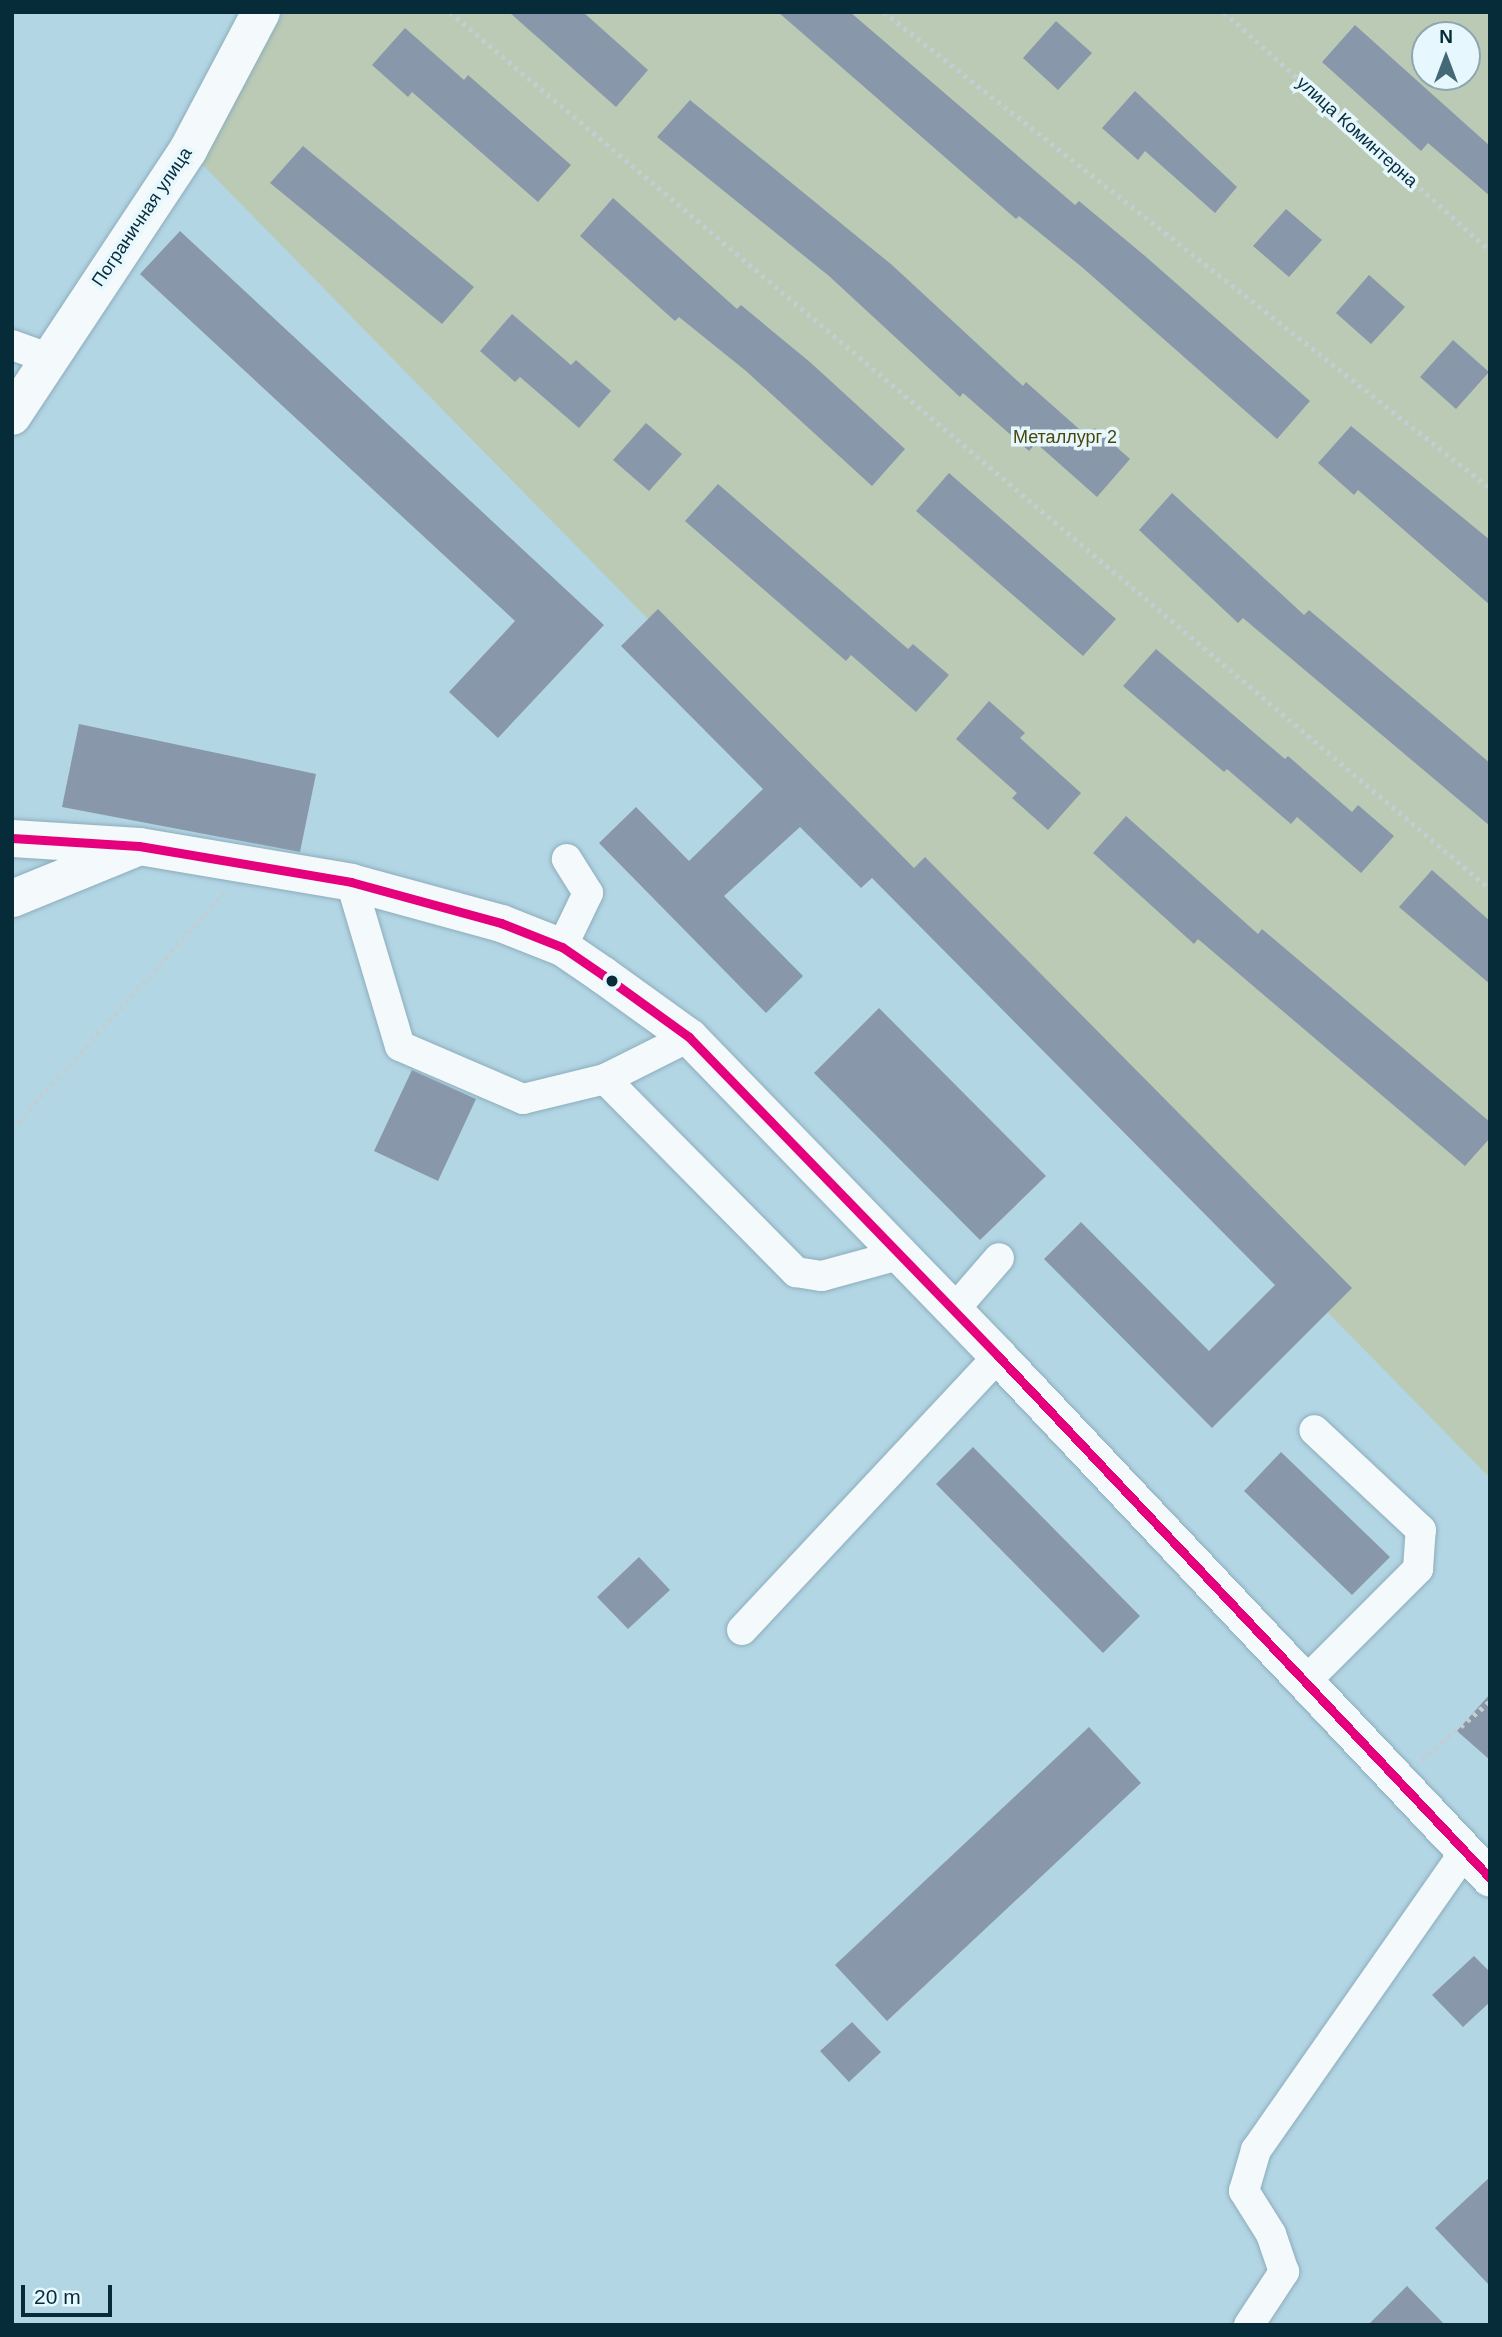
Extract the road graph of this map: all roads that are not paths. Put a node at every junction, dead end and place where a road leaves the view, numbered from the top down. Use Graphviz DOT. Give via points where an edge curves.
graph roads {
  1 [pos="261,12"];
  2 [pos="30,351"];
  3 [pos="12,416"];
  4 [pos="21,834"];
  5 [pos="139,846"];
  6 [pos="567,859"];
  7 [pos="351,882"];
  8 [pos="12,898"];
  9 [pos="562,947"];
  10 [pos="689,1037"];
  11 [pos="606,1079"];
  12 [pos="899,1255"];
  13 [pos="999,1258"];
  14 [pos="953,1311"];
  15 [pos="999,1356"];
  16 [pos="1314,1430"];
  17 [pos="743,1630"];
  18 [pos="1305,1682"];
  19 [pos="1465,1851"];
  20 [pos="1490,1878"];
  21 [pos="1249,2325"];
  1 -- 2 [label="highway, Пограничная улица" via="188,150"];
  2 -- 3 [label="highway, Пограничная улица"];
  4 -- 5 [label="main road"];
  5 -- 7 [label="main road"];
  5 -- 8 [label="main road"];
  6 -- 9 [label="lane" via="588,893"];
  7 -- 9 [label="main road" via="501,923"];
  7 -- 11 [label="lane" via="400,1046 523,1099"];
  9 -- 10 [label="main road"];
  10 -- 11 [label="lane"];
  10 -- 12 [label="main road"];
  11 -- 12 [label="lane" via="796,1272 822,1276"];
  12 -- 14 [label="main road"];
  13 -- 14 [label="lane"];
  14 -- 15 [label="main road"];
  15 -- 17 [label="lane"];
  15 -- 18 [label="main road"];
  16 -- 18 [label="lane" via="1421,1530 1418,1569"];
  18 -- 19 [label="main road"];
  19 -- 20 [label="main road"];
  19 -- 21 [label="lane" via="1256,2150 1244,2191 1271,2234 1284,2272"];
}
